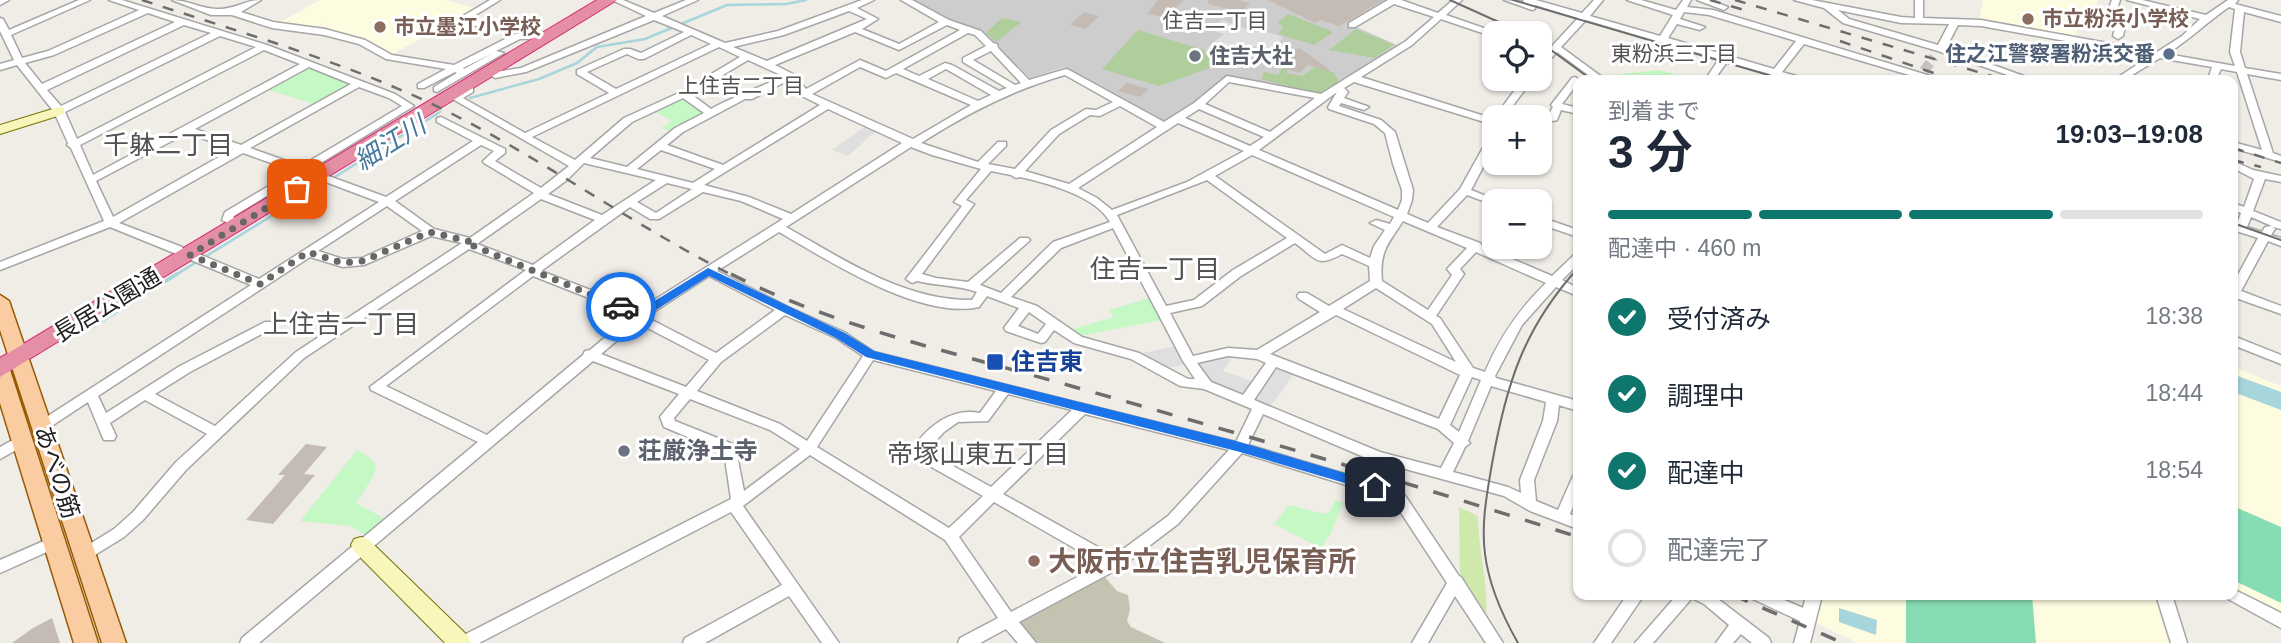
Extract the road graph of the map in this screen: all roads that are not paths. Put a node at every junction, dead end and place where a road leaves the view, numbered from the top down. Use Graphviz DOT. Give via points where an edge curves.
graph roads {
  1 [pos="5,0"];
  2 [pos="67,0"];
  3 [pos="113,0"];
  4 [pos="176,0"];
  5 [pos="201,0"];
  6 [pos="257,0"];
  7 [pos="595,0"];
  8 [pos="609,0"];
  9 [pos="615,0"];
  10 [pos="694,0"];
  11 [pos="866,0"];
  12 [pos="905,0"];
  13 [pos="1393,0"];
  14 [pos="1458,0"];
  15 [pos="1508,0"];
  16 [pos="1527,0"];
  17 [pos="1599,0"];
  18 [pos="1631,0"];
  19 [pos="1701,0"];
  20 [pos="1798,0"];
  21 [pos="1919,0"];
  22 [pos="2116,0"];
  23 [pos="2131,0"];
  24 [pos="489,1"];
  25 [pos="0,2"];
  26 [pos="82,2"];
  27 [pos="1827,3"];
  28 [pos="2154,3"];
  29 [pos="2234,4"];
  30 [pos="191,5"];
  31 [pos="851,8"];
  32 [pos="147,10"];
  33 [pos="1681,11"];
  34 [pos="211,12"];
  35 [pos="233,12"];
  36 [pos="1440,16"];
  37 [pos="654,17"];
  38 [pos="1582,18"];
  39 [pos="2207,18"];
  40 [pos="1919,19"];
  41 [pos="2281,19"];
  42 [pos="1955,21"];
  43 [pos="0,22"];
  44 [pos="186,22"];
  45 [pos="946,22"];
  46 [pos="1352,25"];
  47 [pos="1700,27"];
  48 [pos="1762,27"];
  49 [pos="492,29"];
  50 [pos="855,29"];
  51 [pos="968,29"];
  52 [pos="1482,30"];
  53 [pos="691,32"];
  54 [pos="219,33"];
  55 [pos="7,34"];
  56 [pos="540,34"];
  57 [pos="1754,36"];
  58 [pos="2118,36"];
  59 [pos="1802,40"];
  60 [pos="1661,42"];
  61 [pos="721,45"];
  62 [pos="994,46"];
  63 [pos="264,47"];
  64 [pos="1553,51"];
  65 [pos="1938,51"];
  66 [pos="2157,55"];
  67 [pos="748,56"];
  68 [pos="1723,61"];
  69 [pos="19,62"];
  70 [pos="308,64"];
  71 [pos="766,65"];
  72 [pos="0,66"];
  73 [pos="1886,66"];
  74 [pos="2217,67"];
  75 [pos="454,68"];
  76 [pos="895,69"];
  77 [pos="2244,71"];
  78 [pos="465,73"];
  79 [pos="495,75"];
  80 [pos="1593,75"];
  81 [pos="1713,75"];
  82 [pos="1765,75"];
  83 [pos="1776,75"];
  84 [pos="1925,75"];
  85 [pos="2014,75"];
  86 [pos="2126,75"];
  87 [pos="2214,75"];
  88 [pos="790,76"];
  89 [pos="1353,78"];
  90 [pos="921,79"];
  91 [pos="2280,79"];
  92 [pos="1026,82"];
  93 [pos="359,83"];
  94 [pos="1573,83"];
  95 [pos="421,86"];
  96 [pos="1012,87"];
  97 [pos="40,89"];
  98 [pos="437,89"];
  99 [pos="616,93"];
  100 [pos="684,94"];
  101 [pos="805,94"];
  102 [pos="996,94"];
  103 [pos="1337,94"];
  104 [pos="1324,97"];
  105 [pos="1118,103"];
  106 [pos="977,104"];
  107 [pos="828,105"];
  108 [pos="1198,105"];
  109 [pos="1556,105"];
  110 [pos="1364,107"];
  111 [pos="1573,110"];
  112 [pos="59,111"];
  113 [pos="711,113"];
  114 [pos="1482,113"];
  115 [pos="1178,118"];
  116 [pos="1552,118"];
  117 [pos="441,120"];
  118 [pos="1165,127"];
  119 [pos="187,129"];
  120 [pos="0,130"];
  121 [pos="526,136"];
  122 [pos="1271,136"];
  123 [pos="480,141"];
  124 [pos="913,143"];
  125 [pos="1002,144"];
  126 [pos="72,145"];
  127 [pos="659,146"];
  128 [pos="2238,147"];
  129 [pos="242,149"];
  130 [pos="1252,151"];
  131 [pos="2269,156"];
  132 [pos="1482,159"];
  133 [pos="2281,159"];
  134 [pos="578,162"];
  135 [pos="2238,166"];
  136 [pos="983,167"];
  137 [pos="722,168"];
  138 [pos="628,171"];
  139 [pos="2238,171"];
  140 [pos="2252,173"];
  141 [pos="1016,175"];
  142 [pos="1208,176"];
  143 [pos="320,177"];
  144 [pos="91,180"];
  145 [pos="663,180"];
  146 [pos="2281,180"];
  147 [pos="698,187"];
  148 [pos="1070,188"];
  149 [pos="1465,191"];
  150 [pos="540,194"];
  151 [pos="1482,197"];
  152 [pos="387,201"];
  153 [pos="630,202"];
  154 [pos="1401,214"];
  155 [pos="1114,218"];
  156 [pos="603,219"];
  157 [pos="793,219"];
  158 [pos="2238,219"];
  159 [pos="228,220"];
  160 [pos="110,223"];
  161 [pos="1376,223"];
  162 [pos="1552,224"];
  163 [pos="779,227"];
  164 [pos="1430,227"];
  165 [pos="1391,228"];
  166 [pos="2274,231"];
  167 [pos="430,232"];
  168 [pos="1573,232"];
  169 [pos="1295,238"];
  170 [pos="1024,240"];
  171 [pos="2281,242"];
  172 [pos="471,243"];
  173 [pos="1476,246"];
  174 [pos="308,252"];
  175 [pos="192,256"];
  176 [pos="1372,263"];
  177 [pos="1573,263"];
  178 [pos="0,266"];
  179 [pos="532,270"];
  180 [pos="708,271"];
  181 [pos="915,276"];
  182 [pos="1556,280"];
  183 [pos="1376,283"];
  184 [pos="260,284"];
  185 [pos="2238,285"];
  186 [pos="971,286"];
  187 [pos="1573,288"];
  188 [pos="903,290"];
  189 [pos="984,291"];
  190 [pos="2238,295"];
  191 [pos="1303,296"];
  192 [pos="1003,298"];
  193 [pos="0,301"];
  194 [pos="1026,307"];
  195 [pos="784,310"];
  196 [pos="2281,310"];
  197 [pos="1163,311"];
  198 [pos="1333,311"];
  199 [pos="639,316"];
  200 [pos="1430,316"];
  201 [pos="1053,323"];
  202 [pos="269,326"];
  203 [pos="2238,342"];
  204 [pos="589,354"];
  205 [pos="870,355"];
  206 [pos="1259,355"];
  207 [pos="718,359"];
  208 [pos="2281,360"];
  209 [pos="7,361"];
  210 [pos="1189,361"];
  211 [pos="1273,362"];
  212 [pos="1467,372"];
  213 [pos="1489,379"];
  214 [pos="1206,385"];
  215 [pos="1006,388"];
  216 [pos="689,393"];
  217 [pos="91,394"];
  218 [pos="146,395"];
  219 [pos="1553,399"];
  220 [pos="1252,405"];
  221 [pos="1573,405"];
  222 [pos="1082,409"];
  223 [pos="102,422"];
  224 [pos="42,426"];
  225 [pos="1443,426"];
  226 [pos="215,432"];
  227 [pos="109,436"];
  228 [pos="22,440"];
  229 [pos="488,441"];
  230 [pos="1463,443"];
  231 [pos="1240,447"];
  232 [pos="809,449"];
  233 [pos="0,454"];
  234 [pos="1376,456"];
  235 [pos="1444,475"];
  236 [pos="1573,492"];
  237 [pos="994,493"];
  238 [pos="1397,495"];
  239 [pos="737,503"];
  240 [pos="1529,503"];
  241 [pos="1562,517"];
  242 [pos="1573,521"];
  243 [pos="950,536"];
  244 [pos="53,542"];
  245 [pos="361,545"];
  246 [pos="85,554"];
  247 [pos="1115,564"];
  248 [pos="0,567"];
  249 [pos="1456,581"];
  250 [pos="792,587"];
  251 [pos="2238,598"];
  252 [pos="1632,600"];
  253 [pos="1682,600"];
  254 [pos="1709,600"];
  255 [pos="1769,600"];
  256 [pos="1813,600"];
  257 [pos="2166,600"];
  258 [pos="1809,618"];
  259 [pos="1007,619"];
  260 [pos="2281,621"];
  261 [pos="1738,626"];
  262 [pos="86,643"];
  263 [pos="114,643"];
  264 [pos="248,643"];
  265 [pos="462,643"];
  266 [pos="691,643"];
  267 [pos="831,643"];
  268 [pos="966,643"];
  269 [pos="1028,643"];
  270 [pos="1420,643"];
  271 [pos="1495,643"];
  272 [pos="1602,643"];
  273 [pos="1643,643"];
  274 [pos="1724,643"];
  275 [pos="1763,643"];
  276 [pos="1802,643"];
  277 [pos="2179,643"];
  1 -- 25 [label="street"];
  2 -- 26 [label="street"];
  3 -- 32 [label="street"];
  4 -- 30 [label="street"];
  5 -- 30 [label="street"];
  6 -- 35 [label="street"];
  7 -- 56 [label="highway, 長居公園通"];
  8 -- 56 [label="highway, 長居公園通"];
  9 -- 37 [label="street"];
  10 -- 37 [label="street"];
  11 -- 31 [label="street"];
  12 -- 45 [label="street"];
  13 -- 36 [label="street"];
  13 -- 46 [label="street"];
  14 -- 36 [label="street"];
  15 -- 38 [label="street"];
  16 -- 38 [label="street"];
  17 -- 38 [label="street"];
  18 -- 33 [label="street"];
  19 -- 73 [label="street" via="1844,45 1883,59"];
  20 -- 27 [label="street"];
  21 -- 40 [label="street"];
  22 -- 58 [label="street" via="2112,10 2124,13"];
  23 -- 28 [label="street"];
  24 -- 49 [label="street" via="461,19"];
  26 -- 55 [label="street"];
  27 -- 40 [label="street" via="1901,20"];
  27 -- 65 [label="street" via="1846,21"];
  28 -- 39 [label="street"];
  29 -- 39 [label="street"];
  29 -- 41 [label="street"];
  29 -- 77 [label="street" via="2235,52"];
  30 -- 34 [label="street"];
  31 -- 50 [label="street" via="874,19"];
  31 -- 61 [label="street" via="781,33"];
  32 -- 44 [label="street"];
  32 -- 69 [label="street" via="51,53"];
  33 -- 47 [label="street"];
  33 -- 48 [label="street" via="1710,12"];
  33 -- 60 [label="street"];
  34 -- 35 [label="street"];
  34 -- 44 [label="street"];
  35 -- 75 [label="street" via="272,25 362,42 389,57"];
  36 -- 52 [label="street"];
  36 -- 89 [label="street" via="1409,43"];
  37 -- 53 [label="street"];
  37 -- 79 [label="street" via="523,70"];
  38 -- 60 [label="street"];
  38 -- 64 [label="street"];
  39 -- 66 [label="street"];
  40 -- 42 [label="street"];
  42 -- 65 [label="street"];
  42 -- 66 [label="street"];
  43 -- 55 [label="street"];
  44 -- 54 [label="street"];
  44 -- 97 [label="street"];
  45 -- 50 [label="street" via="899,47"];
  45 -- 51 [label="street"];
  48 -- 57 [label="street"];
  48 -- 59 [label="street"];
  50 -- 71 [label="street"];
  51 -- 62 [label="street"];
  51 -- 76 [label="street"];
  53 -- 61 [label="street"];
  53 -- 99 [label="street" via="641,57 627,51 580,72"];
  54 -- 63 [label="street"];
  54 -- 112 [label="street"];
  55 -- 69 [label="street"];
  56 -- 75 [label="street" via="518,36"];
  56 -- 78 [label="street"];
  56 -- 79 [label="street" via="556,37"];
  56 -- 143 [label="highway, 長居公園通"];
  56 -- 159 [label="highway, 長居公園通"];
  59 -- 73 [label="street"];
  59 -- 83 [label="street"];
  60 -- 68 [label="street"];
  61 -- 67 [label="street"];
  61 -- 99 [label="street"];
  62 -- 92 [label="street"];
  62 -- 96 [label="street" via="966,60"];
  63 -- 70 [label="street"];
  63 -- 126 [label="street"];
  64 -- 80 [label="street"];
  65 -- 85 [label="street"];
  66 -- 74 [label="street"];
  66 -- 86 [label="street"];
  67 -- 71 [label="street"];
  67 -- 100 [label="street"];
  68 -- 81 [label="street"];
  68 -- 82 [label="street"];
  69 -- 72 [label="street"];
  69 -- 97 [label="street"];
  70 -- 93 [label="street"];
  70 -- 119 [label="street"];
  71 -- 88 [label="street"];
  73 -- 84 [label="street"];
  74 -- 77 [label="street"];
  74 -- 87 [label="street"];
  75 -- 78 [label="street"];
  75 -- 95 [label="street"];
  76 -- 90 [label="street"];
  76 -- 101 [label="street" via="886,75 860,63"];
  77 -- 91 [label="street"];
  77 -- 131 [label="street"];
  78 -- 98 [label="street"];
  79 -- 121 [label="street" via="456,98"];
  88 -- 101 [label="street"];
  88 -- 113 [label="street"];
  89 -- 103 [label="street"];
  89 -- 114 [label="street"];
  90 -- 102 [label="street" via="945,66"];
  90 -- 106 [label="street"];
  92 -- 96 [label="street"];
  92 -- 105 [label="street" via="1066,72"];
  93 -- 129 [label="street"];
  93 -- 143 [label="street" via="409,106"];
  94 -- 109 [label="street"];
  96 -- 102 [label="street"];
  97 -- 112 [label="street"];
  99 -- 121 [label="street"];
  100 -- 113 [label="street"];
  100 -- 134 [label="street" via="628,120"];
  101 -- 107 [label="street"];
  102 -- 106 [label="street"];
  103 -- 104 [label="street"];
  103 -- 110 [label="street"];
  103 -- 154 [label="street" via="1333,107 1345,115 1384,125 1394,139 1408,198"];
  104 -- 108 [label="street" via="1227,79"];
  104 -- 122 [label="street"];
  105 -- 118 [label="street"];
  105 -- 141 [label="street" via="1096,114 1090,111 1055,132"];
  106 -- 124 [label="street"];
  107 -- 124 [label="street"];
  107 -- 137 [label="street"];
  108 -- 115 [label="street"];
  108 -- 122 [label="street"];
  111 -- 116 [label="street" via="1558,106"];
  112 -- 120 [label="street"];
  112 -- 126 [label="street"];
  113 -- 127 [label="street"];
  115 -- 118 [label="street"];
  115 -- 130 [label="street"];
  117 -- 123 [label="street"];
  118 -- 148 [label="street"];
  119 -- 129 [label="street"];
  119 -- 144 [label="street"];
  121 -- 134 [label="street"];
  122 -- 130 [label="street"];
  123 -- 150 [label="street" via="501,151 488,161"];
  123 -- 152 [label="street"];
  124 -- 136 [label="street"];
  124 -- 157 [label="street"];
  125 -- 136 [label="street"];
  126 -- 144 [label="street"];
  127 -- 137 [label="street"];
  127 -- 138 [label="street"];
  128 -- 131 [label="street"];
  129 -- 143 [label="street"];
  129 -- 160 [label="street"];
  130 -- 142 [label="street"];
  130 -- 154 [label="street"];
  131 -- 133 [label="street"];
  132 -- 149 [label="street"];
  134 -- 138 [label="street"];
  134 -- 150 [label="street"];
  135 -- 140 [label="street"];
  136 -- 141 [label="street"];
  136 -- 181 [label="street" via="959,202 969,204"];
  137 -- 147 [label="street"];
  138 -- 145 [label="street"];
  139 -- 140 [label="street"];
  140 -- 146 [label="street"];
  140 -- 158 [label="street" via="2260,178"];
  141 -- 148 [label="street"];
  142 -- 155 [label="street"];
  142 -- 169 [label="street"];
  143 -- 152 [label="street"];
  143 -- 159 [label="street" via="229,214"];
  143 -- 175 [label="highway, 長居公園通"];
  144 -- 160 [label="street"];
  145 -- 147 [label="street"];
  145 -- 153 [label="street"];
  147 -- 153 [label="street" via="659,216"];
  147 -- 157 [label="street" via="745,199"];
  148 -- 155 [label="street" via="1102,205"];
  149 -- 151 [label="street"];
  149 -- 164 [label="street"];
  150 -- 156 [label="street"];
  150 -- 172 [label="street"];
  152 -- 167 [label="street"];
  152 -- 174 [label="street"];
  153 -- 156 [label="street"];
  154 -- 164 [label="street"];
  154 -- 165 [label="street"];
  155 -- 192 [label="street" via="1057,244"];
  155 -- 197 [label="street"];
  156 -- 179 [label="street"];
  157 -- 163 [label="street"];
  158 -- 166 [label="street"];
  158 -- 166 [label="street"];
  159 -- 175 [label="highway, 長居公園通"];
  160 -- 175 [label="street"];
  160 -- 178 [label="street"];
  161 -- 165 [label="street"];
  162 -- 168 [label="street"];
  163 -- 180 [label="street"];
  163 -- 188 [label="street" via="860,273"];
  164 -- 173 [label="street"];
  165 -- 176 [label="street"];
  166 -- 171 [label="street"];
  166 -- 185 [label="street"];
  167 -- 172 [label="street"];
  167 -- 174 [label="street" via="363,261 343,263"];
  169 -- 176 [label="street" via="1324,259 1342,249"];
  169 -- 197 [label="street" via="1198,303"];
  170 -- 186 [label="street"];
  172 -- 179 [label="street"];
  172 -- 226 [label="street" via="300,355"];
  173 -- 182 [label="street"];
  173 -- 200 [label="street" via="1453,269 1458,274"];
  174 -- 184 [label="street"];
  175 -- 184 [label="street"];
  175 -- 209 [label="highway, 長居公園通"];
  176 -- 183 [label="street"];
  177 -- 182 [label="street"];
  179 -- 199 [label="street"];
  179 -- 229 [label="street" via="376,387"];
  180 -- 195 [label="street"];
  180 -- 199 [label="street"];
  181 -- 186 [label="street"];
  181 -- 188 [label="street"];
  182 -- 187 [label="street"];
  182 -- 213 [label="street" via="1502,346"];
  183 -- 198 [label="street"];
  183 -- 200 [label="street"];
  184 -- 217 [label="street"];
  186 -- 189 [label="street"];
  188 -- 189 [label="street" via="962,306 975,304"];
  189 -- 192 [label="street"];
  190 -- 196 [label="street"];
  191 -- 198 [label="street"];
  192 -- 194 [label="street"];
  193 -- 209 [label="main road, あべの筋"];
  194 -- 201 [label="street"];
  194 -- 201 [label="street" via="1010,328 1041,339"];
  195 -- 205 [label="street" via="841,335"];
  195 -- 207 [label="street"];
  197 -- 210 [label="street"];
  198 -- 206 [label="street"];
  198 -- 212 [label="street"];
  199 -- 204 [label="street"];
  199 -- 207 [label="street"];
  200 -- 212 [label="street"];
  201 -- 214 [label="street" via="1078,340 1135,356 1185,383"];
  202 -- 218 [label="street" via="185,369"];
  203 -- 208 [label="street"];
  204 -- 216 [label="street"];
  204 -- 229 [label="street"];
  205 -- 215 [label="street"];
  205 -- 232 [label="street"];
  206 -- 210 [label="street" via="1228,352"];
  206 -- 211 [label="street"];
  207 -- 216 [label="street"];
  209 -- 224 [label="main road, あべの筋"];
  209 -- 228 [label="main road, あべの筋"];
  210 -- 214 [label="street"];
  211 -- 220 [label="street"];
  211 -- 225 [label="street"];
  212 -- 213 [label="street"];
  212 -- 225 [label="street"];
  213 -- 219 [label="street"];
  213 -- 230 [label="street"];
  214 -- 220 [label="street"];
  215 -- 222 [label="street"];
  215 -- 237 [label="street" via="984,418 968,413 953,417 917,452"];
  216 -- 232 [label="street" via="775,427"];
  216 -- 239 [label="street" via="667,417 669,424 730,449"];
  217 -- 223 [label="street"];
  217 -- 224 [label="street"];
  218 -- 223 [label="street"];
  218 -- 226 [label="street"];
  219 -- 221 [label="street"];
  219 -- 240 [label="street" via="1550,421 1527,480"];
  220 -- 231 [label="street"];
  220 -- 234 [label="street"];
  222 -- 231 [label="street"];
  222 -- 237 [label="street"];
  223 -- 227 [label="street"];
  224 -- 246 [label="main road, あべの筋"];
  225 -- 230 [label="street"];
  226 -- 246 [label="street" via="138,516"];
  228 -- 233 [label="street"];
  228 -- 244 [label="main road, あべの筋"];
  229 -- 245 [label="street"];
  230 -- 235 [label="street"];
  231 -- 238 [label="street"];
  231 -- 247 [label="street" via="1172,520"];
  232 -- 239 [label="street"];
  232 -- 243 [label="street"];
  234 -- 235 [label="street"];
  234 -- 238 [label="street"];
  235 -- 240 [label="street" via="1508,492"];
  236 -- 241 [label="street"];
  237 -- 243 [label="street"];
  237 -- 247 [label="street"];
  238 -- 249 [label="street"];
  239 -- 250 [label="street"];
  239 -- 265 [label="street"];
  240 -- 241 [label="street"];
  241 -- 242 [label="street"];
  243 -- 259 [label="street"];
  244 -- 248 [label="street"];
  244 -- 262 [label="main road, あべの筋"];
  245 -- 264 [label="street"];
  245 -- 265 [label="street"];
  246 -- 263 [label="main road, あべの筋"];
  247 -- 259 [label="street"];
  249 -- 270 [label="street"];
  249 -- 271 [label="street"];
  250 -- 266 [label="street"];
  250 -- 267 [label="street"];
  251 -- 260 [label="street"];
  252 -- 272 [label="street"];
  253 -- 273 [label="street"];
  254 -- 261 [label="street"];
  255 -- 258 [label="street"];
  256 -- 258 [label="street"];
  257 -- 277 [label="street"];
  258 -- 276 [label="street"];
  259 -- 268 [label="street"];
  259 -- 269 [label="street"];
  261 -- 274 [label="street"];
  261 -- 275 [label="street"];
}
